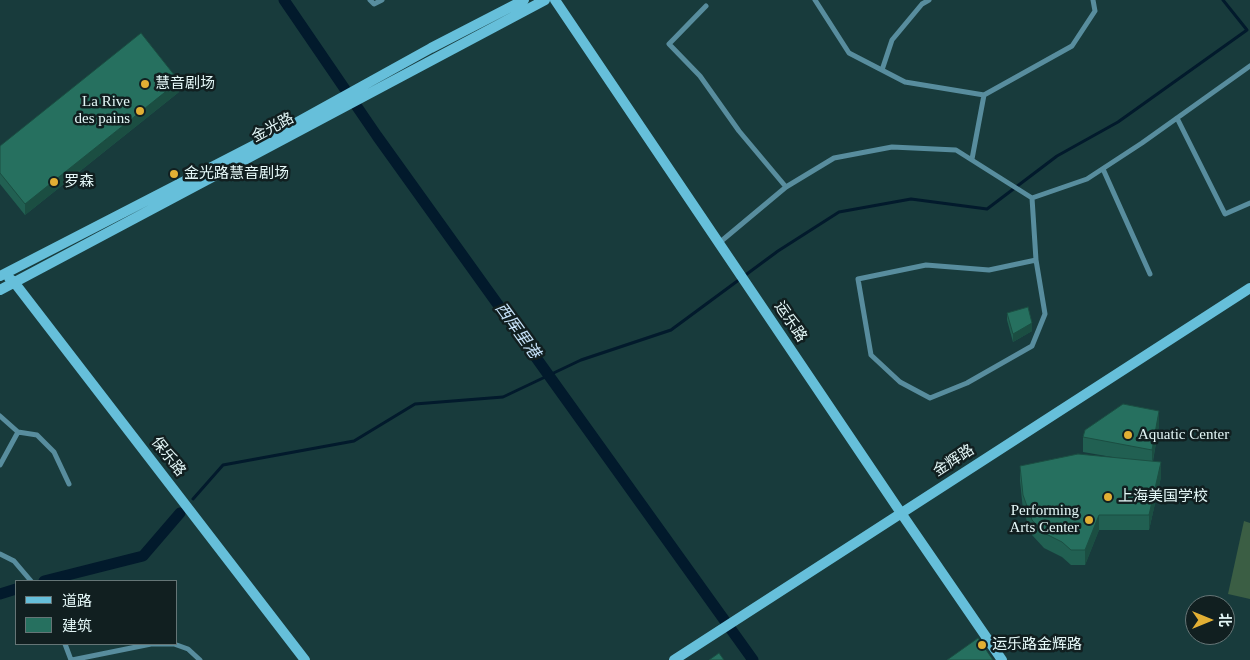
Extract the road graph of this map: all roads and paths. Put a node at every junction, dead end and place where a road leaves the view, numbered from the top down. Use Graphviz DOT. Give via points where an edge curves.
graph roads {
  1 [pos="370,0"];
  2 [pos="382,0"];
  3 [pos="524,0"];
  4 [pos="545,0"];
  5 [pos="555,0"];
  6 [pos="815,0"];
  7 [pos="929,0"];
  8 [pos="1093,0"];
  9 [pos="706,6"];
  10 [pos="1250,66"];
  11 [pos="882,70"];
  12 [pos="372,86"];
  13 [pos="984,95"];
  14 [pos="1177,118"];
  15 [pos="972,160"];
  16 [pos="1103,169"];
  17 [pos="786,187"];
  18 [pos="1032,198"];
  19 [pos="1250,203"];
  20 [pos="719,243"];
  21 [pos="1036,260"];
  22 [pos="1150,274"];
  23 [pos="2,275"];
  24 [pos="14,282"];
  25 [pos="1250,288"];
  26 [pos="0,290"];
  27 [pos="0,416"];
  28 [pos="18,432"];
  29 [pos="0,465"];
  30 [pos="69,484"];
  31 [pos="901,513"];
  32 [pos="0,554"];
  33 [pos="30,580"];
  34 [pos="65,645"];
  35 [pos="146,645"];
  36 [pos="177,645"];
  37 [pos="72,660"];
  38 [pos="200,660"];
  39 [pos="305,660"];
  40 [pos="674,660"];
  41 [pos="1002,660"];
  1 -- 2 [label="lane" via="374,4"];
  3 -- 12 [label="street, 金光路" via="431,48"];
  4 -- 12 [label="street, 金光路"];
  5 -- 20 [label="street, 运乐路"];
  6 -- 11 [label="lane" via="849,53"];
  7 -- 11 [label="lane" via="892,40"];
  8 -- 13 [label="lane" via="1095,11 1072,46"];
  9 -- 17 [label="lane" via="670,44 700,76 739,131"];
  10 -- 14 [label="lane"];
  11 -- 13 [label="lane" via="905,82"];
  12 -- 23 [label="street, 金光路" via="328,105"];
  12 -- 24 [label="street, 金光路" via="345,106"];
  13 -- 15 [label="lane"];
  14 -- 16 [label="lane"];
  14 -- 19 [label="lane" via="1225,214"];
  15 -- 17 [label="lane" via="956,150 892,147 834,158"];
  15 -- 18 [label="lane"];
  16 -- 18 [label="lane" via="1087,179"];
  16 -- 22 [label="lane"];
  17 -- 20 [label="lane"];
  18 -- 21 [label="lane"];
  20 -- 31 [label="street, 运乐路"];
  21 -- 21 [label="lane" via="1045,314 1032,346 996,367 930,398 900,382 871,355 858,280 926,265 989,270"];
  23 -- 24 [label="street, 保乐路"];
  24 -- 26 [label="street, 金光路"];
  24 -- 39 [label="street, 保乐路"];
  25 -- 31 [label="street, 金辉路"];
  27 -- 28 [label="lane"];
  28 -- 29 [label="lane"];
  28 -- 30 [label="lane" via="37,435 54,452"];
  31 -- 40 [label="street, 金辉路"];
  31 -- 41 [label="street, 运乐路"];
  32 -- 33 [label="lane" via="14,561"];
  34 -- 37 [label="lane"];
  35 -- 37 [label="lane"];
  36 -- 38 [label="lane" via="188,649"];
}
